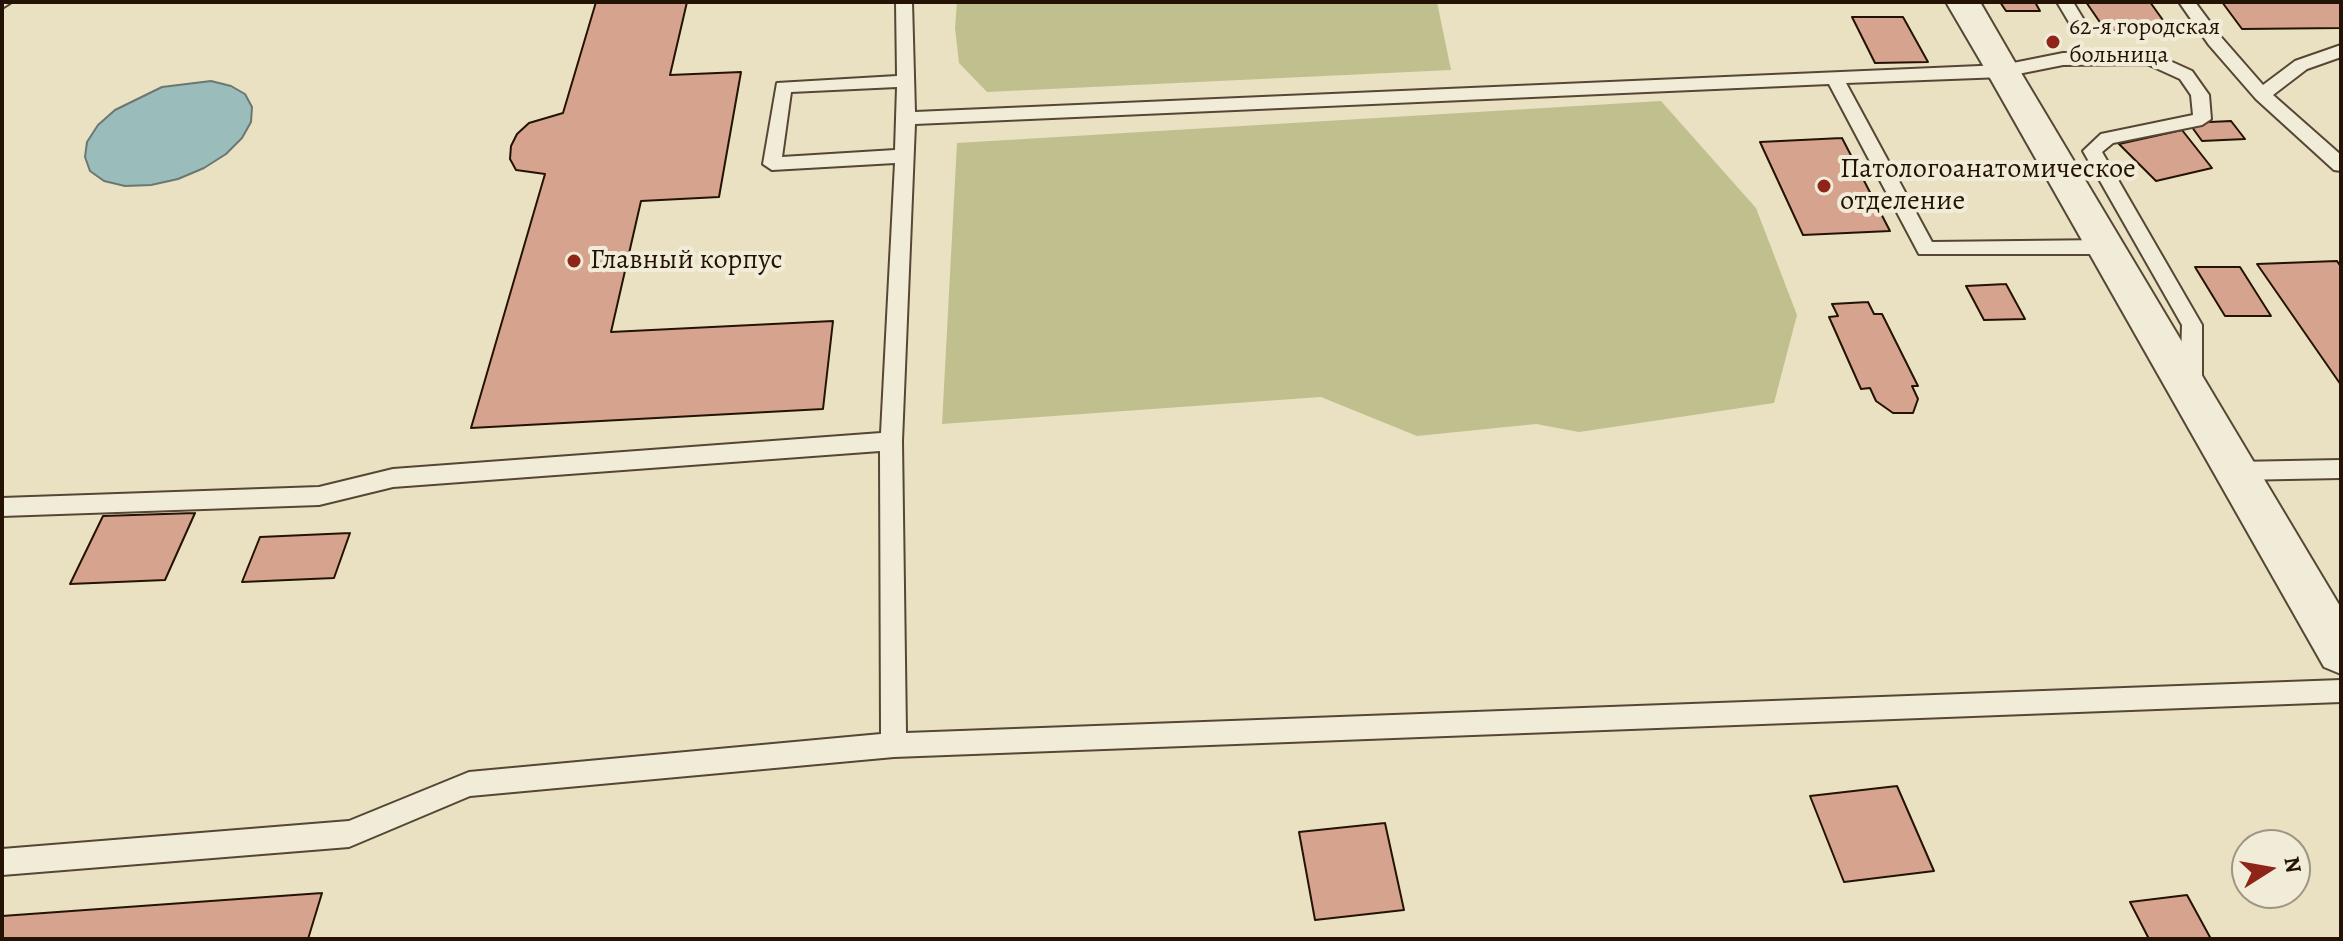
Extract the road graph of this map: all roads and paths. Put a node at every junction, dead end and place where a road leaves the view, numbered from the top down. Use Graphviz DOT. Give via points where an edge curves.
graph roads {
  1 [pos="904,2"];
  2 [pos="1963,2"];
  3 [pos="2065,2"];
  4 [pos="2187,2"];
  5 [pos="2079,25"];
  6 [pos="2341,51"];
  7 [pos="2003,71"];
  8 [pos="1835,79"];
  9 [pos="905,81"];
  10 [pos="2262,95"];
  11 [pos="906,118"];
  12 [pos="904,156"];
  13 [pos="2341,165"];
  14 [pos="2106,247"];
  15 [pos="2191,391"];
  16 [pos="891,441"];
  17 [pos="2341,469"];
  18 [pos="2236,471"];
  19 [pos="2,507"];
  20 [pos="2341,652"];
  21 [pos="2341,691"];
  22 [pos="894,745"];
  23 [pos="2,862"];
  1 -- 9 [label="lane"];
  2 -- 7 [label="street"];
  3 -- 5 [label="lane"];
  4 -- 10 [label="lane"];
  6 -- 10 [label="lane" via="2301,65"];
  7 -- 8 [label="lane"];
  7 -- 14 [label="street"];
  7 -- 15 [label="lane" via="2063,59 2150,58 2186,75 2200,95 2202,119 2107,138 2092,151 2192,325"];
  8 -- 11 [label="lane"];
  8 -- 14 [label="lane" via="1926,249"];
  9 -- 11 [label="lane"];
  9 -- 12 [label="lane" via="783,87 772,164"];
  10 -- 13 [label="lane"];
  11 -- 12 [label="lane"];
  12 -- 16 [label="lane"];
  14 -- 15 [label="street"];
  15 -- 18 [label="street"];
  16 -- 19 [label="lane" via="393,478 319,496"];
  16 -- 22 [label="lane"];
  17 -- 18 [label="lane"];
  18 -- 20 [label="street"];
  21 -- 22 [label="lane"];
  22 -- 23 [label="lane" via="469,784 349,834"];
}
